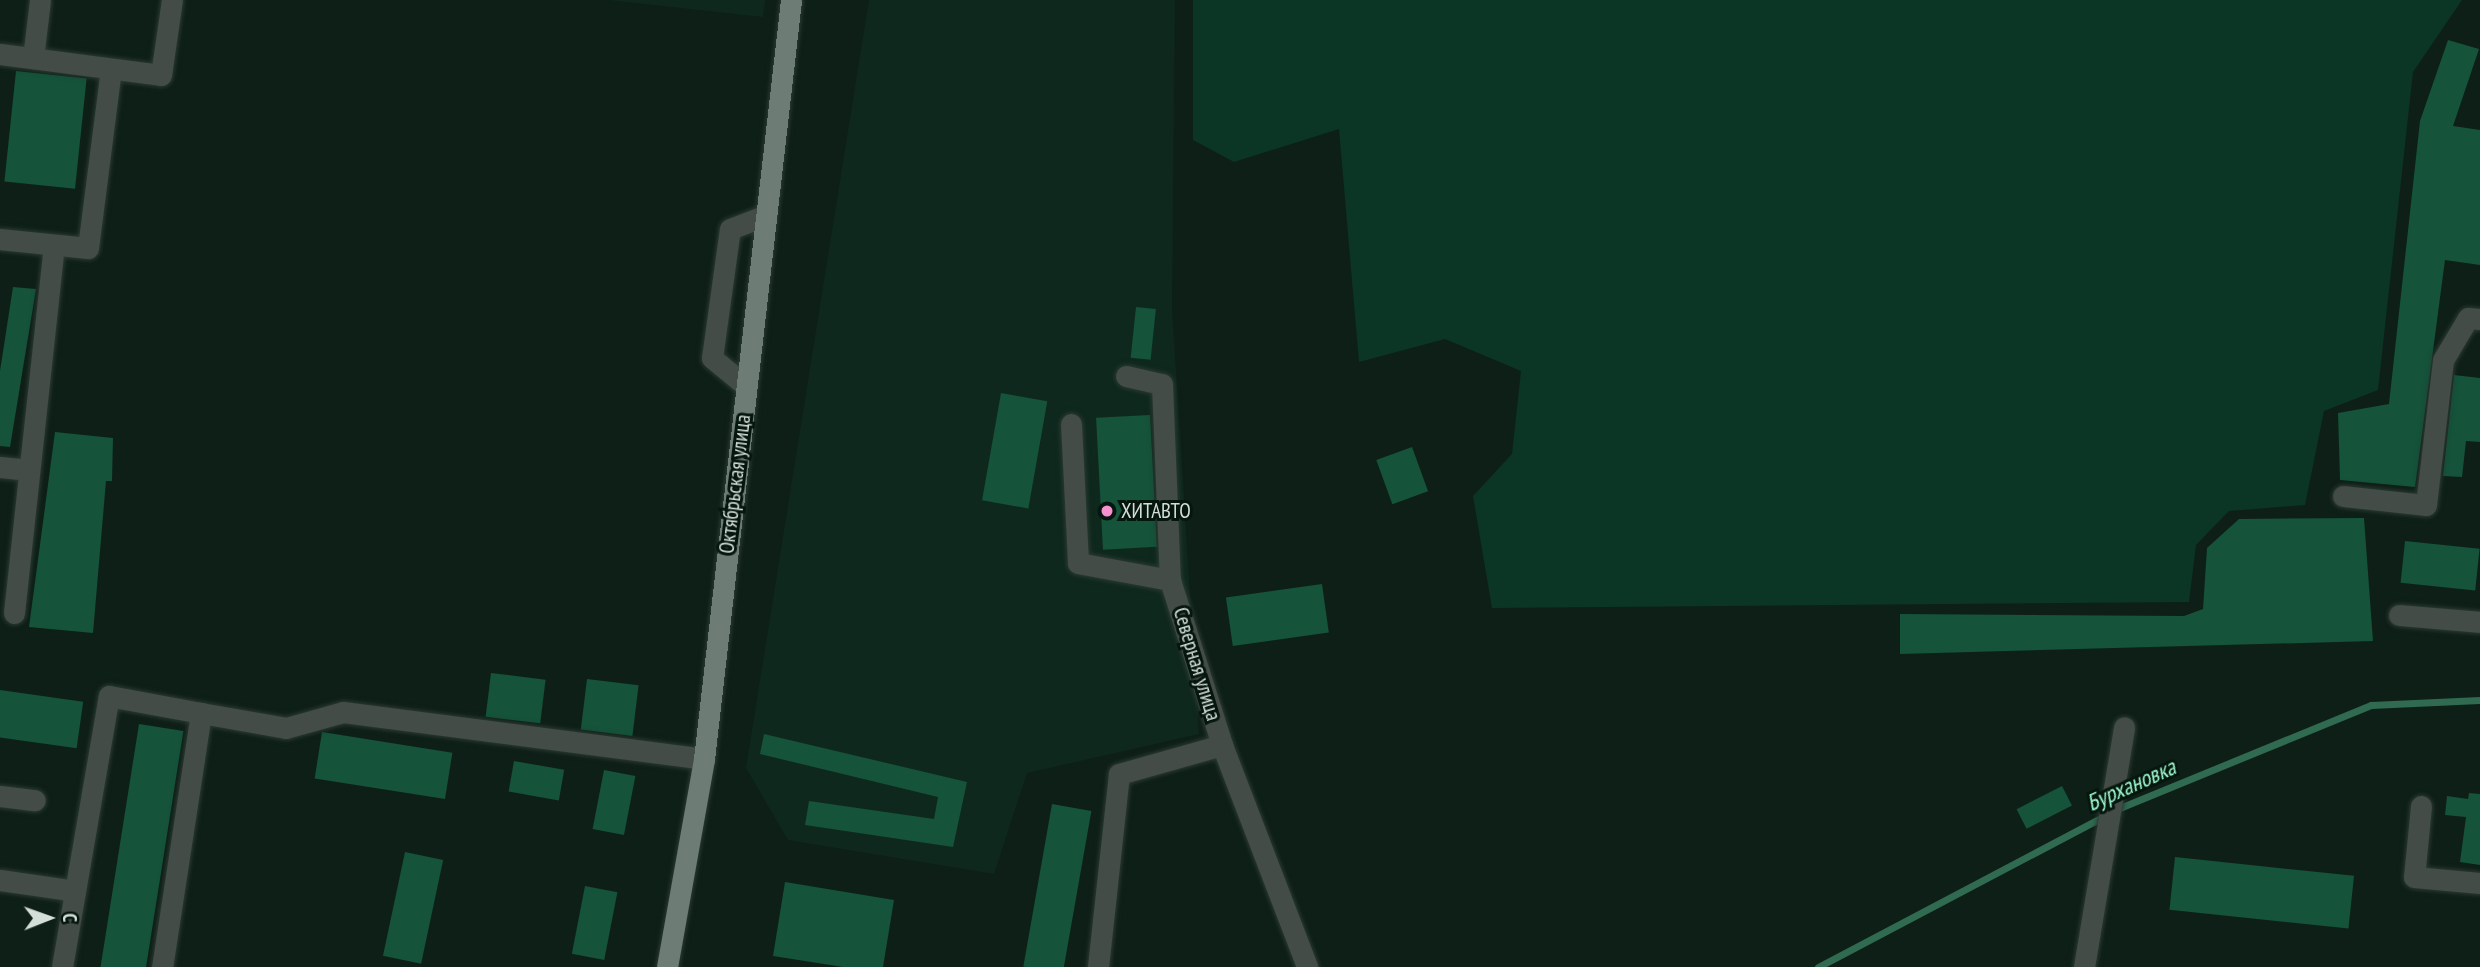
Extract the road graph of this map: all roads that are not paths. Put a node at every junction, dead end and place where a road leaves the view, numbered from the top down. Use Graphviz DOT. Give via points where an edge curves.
graph roads {
  1 [pos="40,0"];
  2 [pos="172,0"];
  3 [pos="791,0"];
  4 [pos="0,54"];
  5 [pos="33,58"];
  6 [pos="111,69"];
  7 [pos="766,215"];
  8 [pos="0,239"];
  9 [pos="54,244"];
  10 [pos="2480,319"];
  11 [pos="1126,376"];
  12 [pos="746,386"];
  13 [pos="1071,424"];
  14 [pos="0,467"];
  15 [pos="29,470"];
  16 [pos="2343,496"];
  17 [pos="1170,580"];
  18 [pos="14,613"];
  19 [pos="2399,615"];
  20 [pos="2480,622"];
  21 [pos="201,713"];
  22 [pos="2124,727"];
  23 [pos="1222,745"];
  24 [pos="704,759"];
  25 [pos="0,796"];
  26 [pos="36,800"];
  27 [pos="2421,806"];
  28 [pos="0,880"];
  29 [pos="2480,883"];
  30 [pos="75,891"];
  31 [pos="62,967"];
  32 [pos="162,967"];
  33 [pos="667,967"];
  34 [pos="1098,967"];
  35 [pos="1307,967"];
  36 [pos="2084,967"];
  1 -- 5 [label="street"];
  2 -- 6 [label="street" via="161,75"];
  3 -- 7 [label="main road, Октябрьская улица"];
  4 -- 5 [label="street"];
  5 -- 6 [label="street"];
  6 -- 9 [label="street" via="88,248"];
  7 -- 12 [label="main road, Октябрьская улица"];
  7 -- 12 [label="street" via="730,229 712,358"];
  8 -- 9 [label="street"];
  9 -- 15 [label="street"];
  10 -- 16 [label="street" via="2468,318 2443,360 2426,505"];
  11 -- 17 [label="street, Северная улица" via="1162,384"];
  12 -- 24 [label="main road, Октябрьская улица"];
  13 -- 17 [label="street" via="1078,563"];
  14 -- 15 [label="street"];
  15 -- 18 [label="street"];
  17 -- 23 [label="street, Северная улица"];
  19 -- 20 [label="street"];
  21 -- 24 [label="street" via="286,728 343,712"];
  21 -- 30 [label="street" via="108,696"];
  21 -- 32 [label="street"];
  22 -- 36 [label="street"];
  23 -- 34 [label="street" via="1119,774"];
  23 -- 35 [label="street, Северная улица"];
  24 -- 33 [label="main road, Октябрьская улица"];
  25 -- 26 [label="street"];
  27 -- 29 [label="street" via="2414,877"];
  28 -- 30 [label="street"];
  30 -- 31 [label="street"];
}
